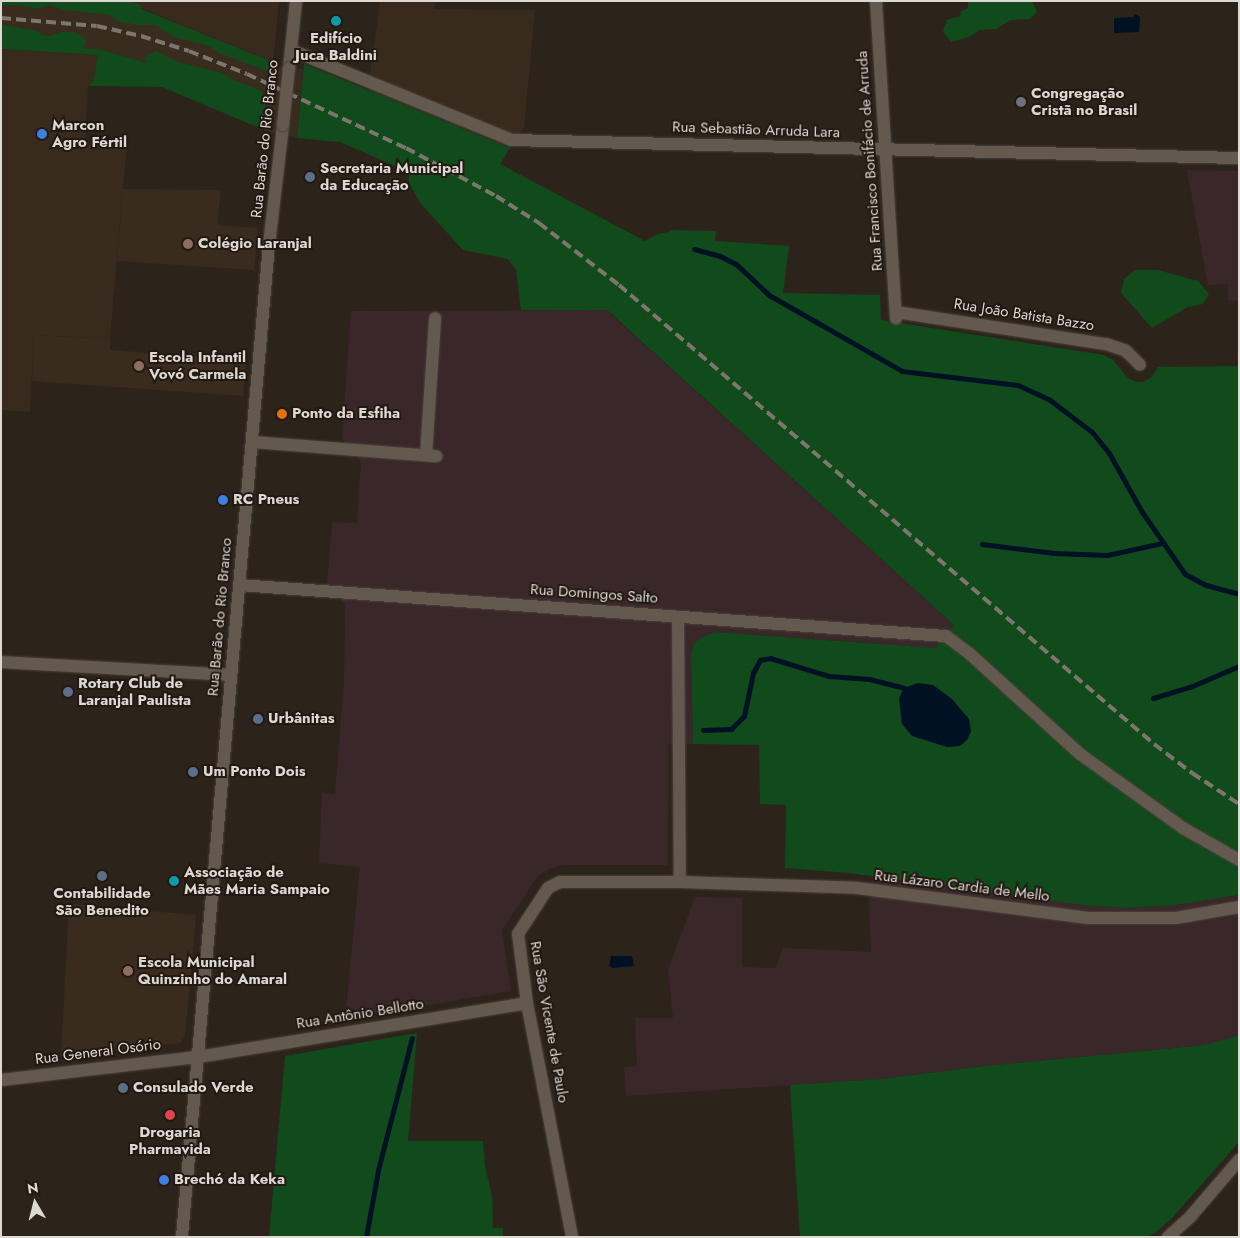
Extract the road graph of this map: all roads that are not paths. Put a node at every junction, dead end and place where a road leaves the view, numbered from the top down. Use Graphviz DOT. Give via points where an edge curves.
graph roads {
  1 [pos="296,1"];
  2 [pos="876,1"];
  3 [pos="291,50"];
  4 [pos="886,150"];
  5 [pos="1239,158"];
  6 [pos="896,315"];
  7 [pos="435,318"];
  8 [pos="1140,365"];
  9 [pos="252,442"];
  10 [pos="239,585"];
  11 [pos="678,616"];
  12 [pos="1,662"];
  13 [pos="231,675"];
  14 [pos="1239,860"];
  15 [pos="680,882"];
  16 [pos="1239,907"];
  17 [pos="527,1003"];
  18 [pos="198,1057"];
  19 [pos="1,1080"];
  20 [pos="1239,1160"];
  21 [pos="182,1237"];
  22 [pos="572,1237"];
  23 [pos="1168,1237"];
  1 -- 3 [label="street, Rua Barão do Rio Branco"];
  2 -- 4 [label="street, Rua Francisco Bonifácio de Arruda"];
  3 -- 4 [label="street, Rua Sebastião Arruda Lara" via="511,140"];
  3 -- 9 [label="street, Rua Barão do Rio Branco, bridge"];
  4 -- 5 [label="street, Rua Sebastião Arruda Lara"];
  4 -- 6 [label="street, Rua Francisco Bonifácio de Arruda"];
  6 -- 8 [label="street, Rua João Batista Bazzo" via="1106,344 1125,350"];
  7 -- 9 [label="street" via="431,455"];
  9 -- 10 [label="street, Rua Barão do Rio Branco"];
  10 -- 11 [label="street, Rua Domingos Salto"];
  10 -- 13 [label="street, Rua Barão do Rio Branco"];
  11 -- 14 [label="street, Rua Domingos Salto" via="946,636 1080,754 1168,818"];
  11 -- 15 [label="street"];
  12 -- 13 [label="street"];
  13 -- 18 [label="street, Rua Barão do Rio Branco"];
  15 -- 16 [label="street, Rua Lázaro Cardia de Mello" via="857,888 1088,918 1176,918"];
  15 -- 17 [label="street, Rua São Vicente de Paulo" via="560,882 548,888 518,934"];
  17 -- 18 [label="street, Rua Antônio Bellotto"];
  17 -- 22 [label="street, Rua São Vicente de Paulo"];
  18 -- 19 [label="street, Rua General Osório"];
  18 -- 21 [label="street, Rua Barão do Rio Branco"];
  20 -- 23 [label="street" via="1191,1216"];
}
